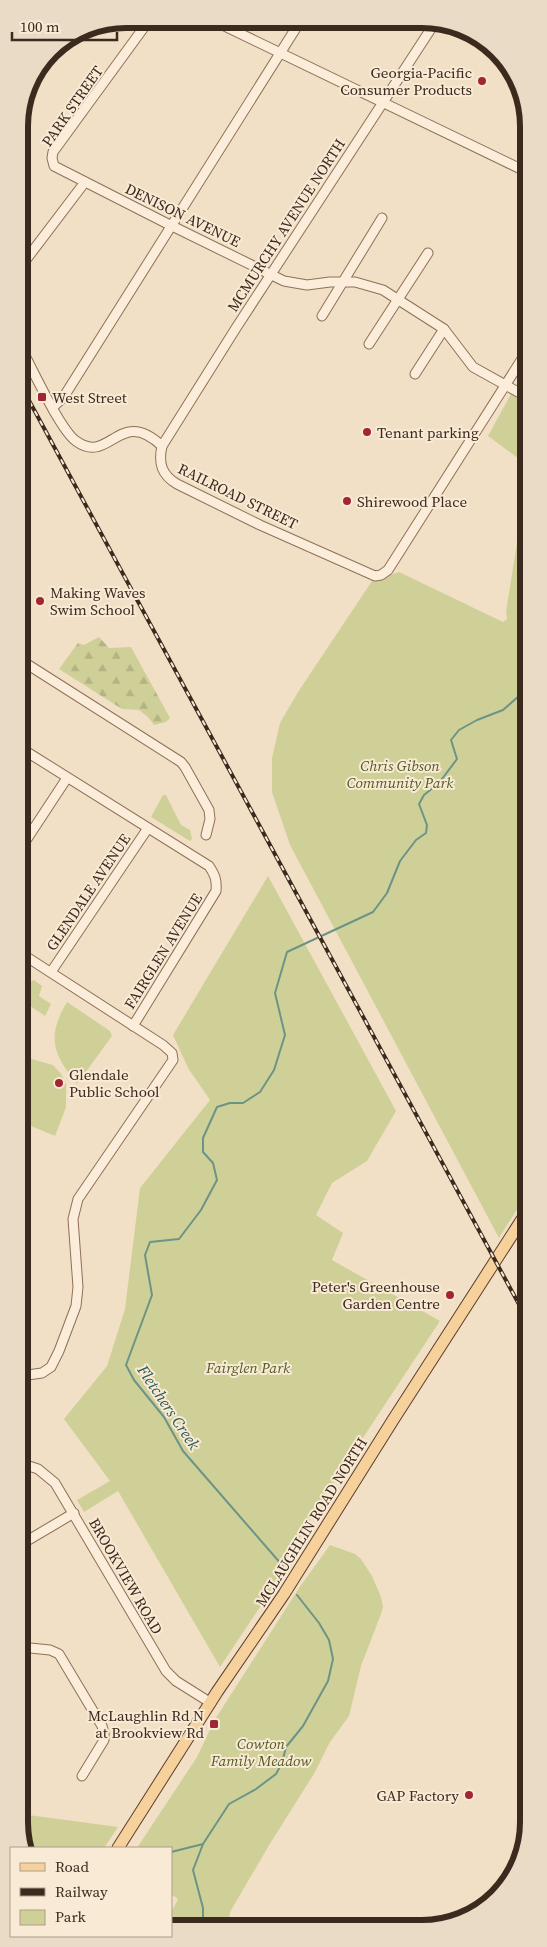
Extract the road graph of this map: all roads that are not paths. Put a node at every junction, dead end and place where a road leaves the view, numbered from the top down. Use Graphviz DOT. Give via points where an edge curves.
graph roads {
  1 [pos="143,28"];
  2 [pos="228,28"];
  3 [pos="296,28"];
  4 [pos="431,28"];
  5 [pos="280,54"];
  6 [pos="382,103"];
  7 [pos="520,169"];
  8 [pos="85,182"];
  9 [pos="382,218"];
  10 [pos="172,226"];
  11 [pos="428,253"];
  12 [pos="28,257"];
  13 [pos="271,274"];
  14 [pos="343,282"];
  15 [pos="398,299"];
  16 [pos="322,316"];
  17 [pos="444,329"];
  18 [pos="369,344"];
  19 [pos="28,361"];
  20 [pos="520,363"];
  21 [pos="415,374"];
  22 [pos="506,385"];
  23 [pos="520,393"];
  24 [pos="53,407"];
  25 [pos="162,446"];
  26 [pos="28,665"];
  27 [pos="28,753"];
  28 [pos="67,778"];
  29 [pos="148,828"];
  30 [pos="206,835"];
  31 [pos="28,837"];
  32 [pos="28,958"];
  33 [pos="51,972"];
  34 [pos="133,1026"];
  35 [pos="519,1223"];
  36 [pos="28,1375"];
  37 [pos="28,1466"];
  38 [pos="74,1513"];
  39 [pos="28,1540"];
  40 [pos="28,1649"];
  41 [pos="211,1703"];
  42 [pos="82,1776"];
  43 [pos="119,1847"];
  1 -- 8 [label="street, PARK STREET" via="53,152 54,166"];
  2 -- 5 [label="street"];
  3 -- 5 [label="street"];
  4 -- 6 [label="street, MCMURCHY AVENUE NORTH"];
  5 -- 6 [label="street"];
  5 -- 10 [label="street"];
  6 -- 7 [label="street"];
  6 -- 13 [label="street, MCMURCHY AVENUE NORTH"];
  8 -- 10 [label="street, DENISON AVENUE"];
  8 -- 12 [label="street"];
  9 -- 14 [label="street"];
  10 -- 13 [label="street, DENISON AVENUE"];
  10 -- 24 [label="street" via="63,398"];
  11 -- 15 [label="street"];
  13 -- 14 [label="street, DENISON AVENUE" via="284,281 307,286"];
  13 -- 25 [label="street, MCMURCHY AVENUE NORTH"];
  14 -- 15 [label="street, DENISON AVENUE" via="370,285"];
  14 -- 16 [label="street"];
  15 -- 17 [label="street, DENISON AVENUE"];
  15 -- 18 [label="street"];
  17 -- 21 [label="street"];
  17 -- 22 [label="street, DENISON AVENUE" via="473,367"];
  19 -- 24 [label="street"];
  20 -- 22 [label="street"];
  22 -- 23 [label="street, DENISON AVENUE"];
  22 -- 25 [label="street, RAILROAD STREET" via="388,570 381,575 375,576 260,525 168,479 159,458"];
  24 -- 25 [label="street" via="69,435 85,446 100,447 120,434 133,431 144,433"];
  26 -- 30 [label="street" via="181,762 209,810"];
  27 -- 28 [label="street, FAIRGLEN AVENUE"];
  28 -- 29 [label="street, FAIRGLEN AVENUE"];
  28 -- 31 [label="street"];
  29 -- 33 [label="street, GLENDALE AVENUE"];
  29 -- 34 [label="street, FAIRGLEN AVENUE" via="209,866 217,882 216,891"];
  32 -- 33 [label="street"];
  33 -- 34 [label="street"];
  34 -- 36 [label="street, FAIRGLEN AVENUE" via="163,1045 172,1053 173,1060 78,1199 73,1219 78,1287 76,1306 51,1367 42,1373"];
  35 -- 41 [label="main road, MCLAUGHLIN ROAD NORTH" via="304,1563"];
  37 -- 38 [label="street, BROOKVIEW ROAD" via="52,1480"];
  38 -- 39 [label="street"];
  38 -- 41 [label="street, BROOKVIEW ROAD" via="166,1671"];
  40 -- 42 [label="street" via="59,1654 102,1726 104,1740"];
  41 -- 43 [label="main road, MCLAUGHLIN ROAD NORTH"];
}
